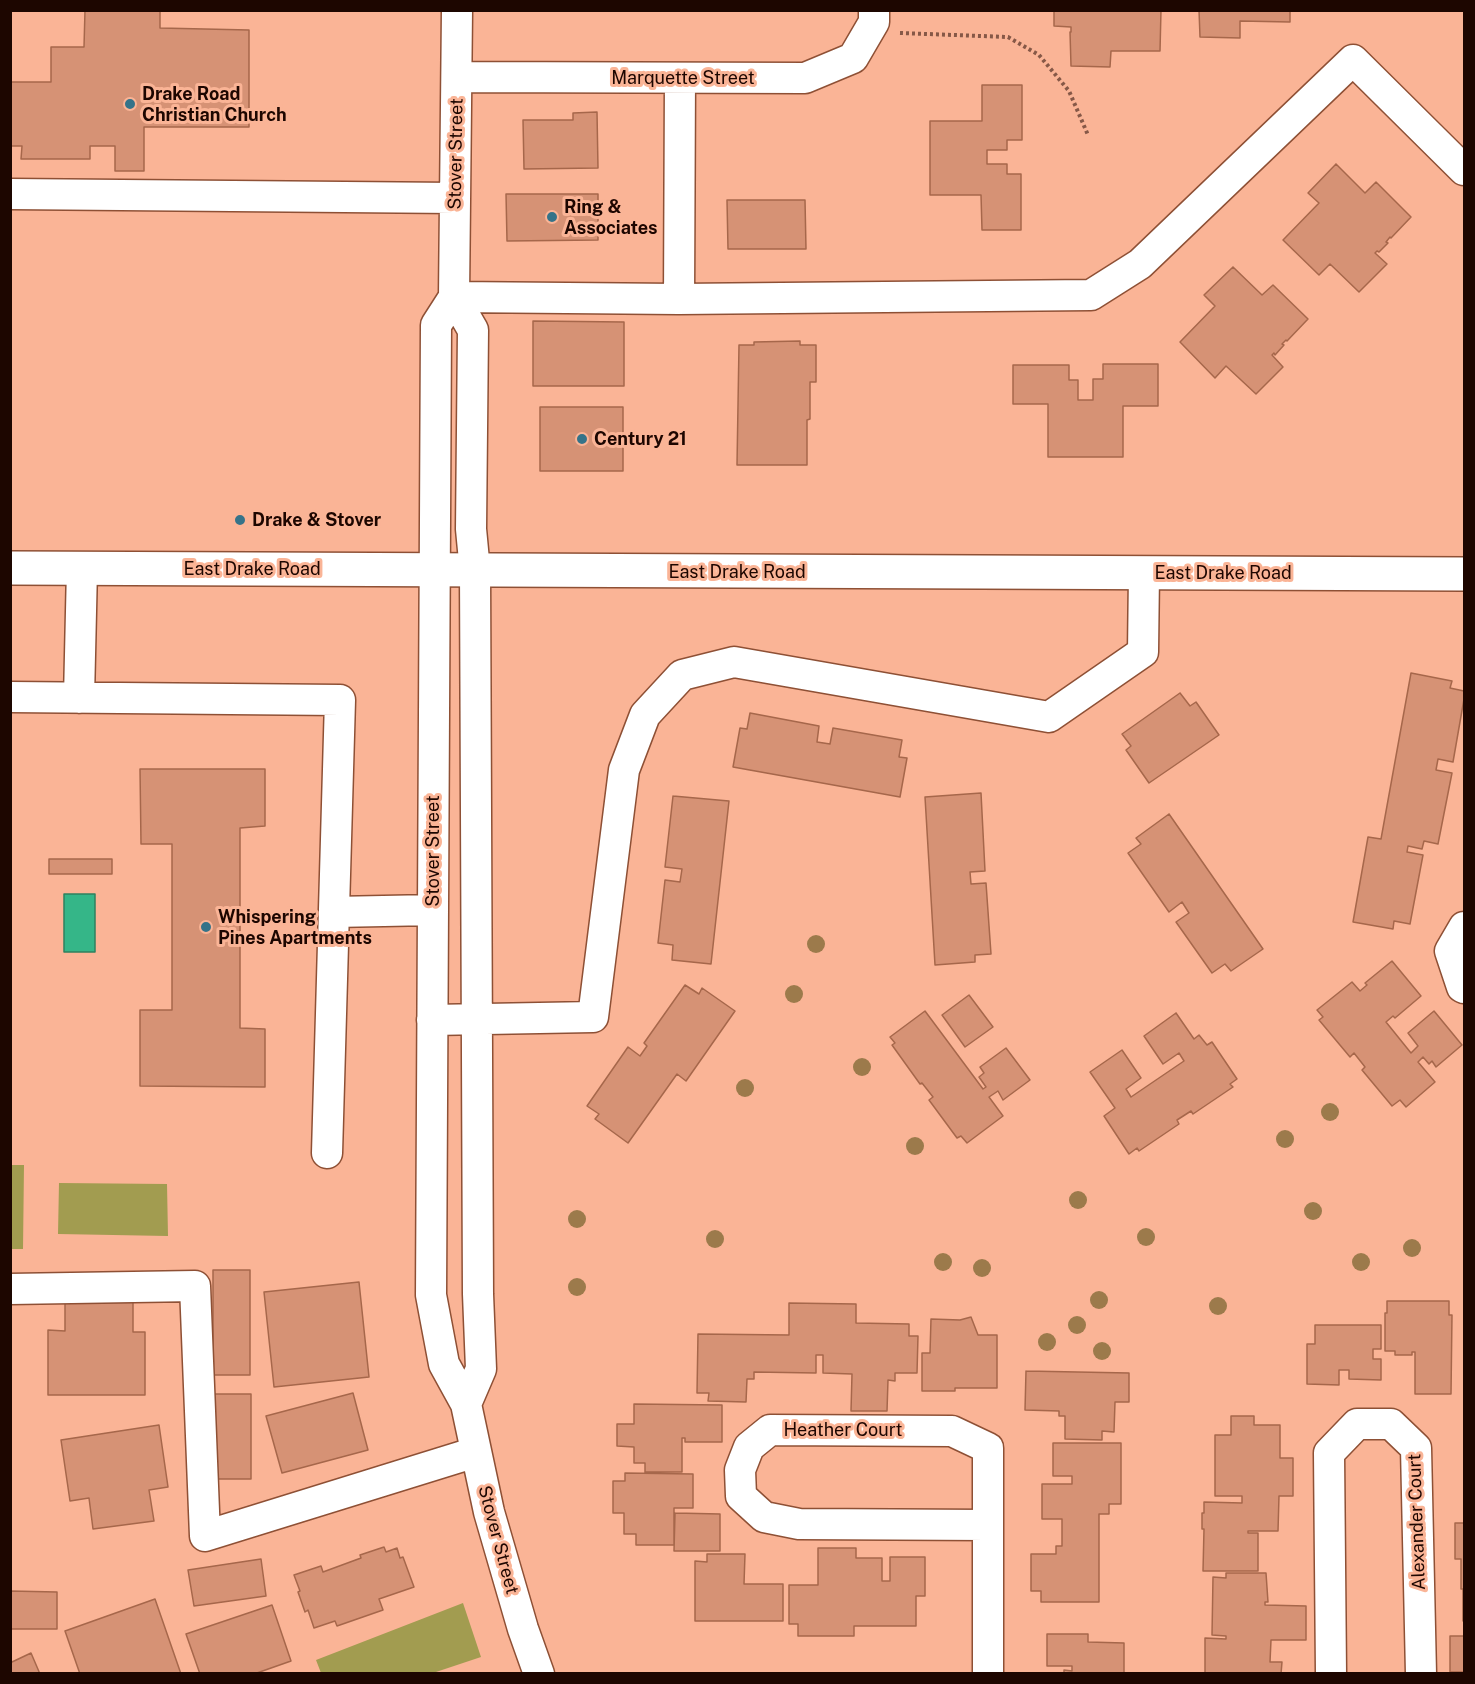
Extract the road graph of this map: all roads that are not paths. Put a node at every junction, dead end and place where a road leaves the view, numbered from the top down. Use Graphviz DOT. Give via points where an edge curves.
graph roads {
  1 [pos="457,10"];
  2 [pos="870,22"];
  3 [pos="457,77"];
  4 [pos="680,78"];
  5 [pos="1464,170"];
  6 [pos="10,194"];
  7 [pos="455,198"];
  8 [pos="454,297"];
  9 [pos="679,299"];
  10 [pos="10,568"];
  11 [pos="82,568"];
  12 [pos="434,569"];
  13 [pos="475,571"];
  14 [pos="1144,573"];
  15 [pos="1464,574"];
  16 [pos="10,697"];
  17 [pos="79,698"];
  18 [pos="433,910"];
  19 [pos="334,912"];
  20 [pos="1464,927"];
  21 [pos="1464,988"];
  22 [pos="432,1020"];
  23 [pos="476,1020"];
  24 [pos="327,1153"];
  25 [pos="10,1289"];
  26 [pos="466,1404"];
  27 [pos="476,1452"];
  28 [pos="987,1525"];
  29 [pos="539,1674"];
  30 [pos="988,1674"];
  31 [pos="1331,1674"];
  32 [pos="1421,1674"];
  1 -- 3 [label="street, Stover Street"];
  2 -- 4 [label="street, Marquette Street" via="853,58 805,78"];
  3 -- 4 [label="street, Marquette Street"];
  3 -- 7 [label="street, Stover Street"];
  4 -- 9 [label="street"];
  5 -- 9 [label="street" via="1353,60 1140,264 1091,295"];
  6 -- 7 [label="street"];
  7 -- 8 [label="street, Stover Street"];
  8 -- 9 [label="street"];
  8 -- 12 [label="street, Stover Street" via="435,326"];
  8 -- 13 [label="street" via="473,330 471,529"];
  10 -- 11 [label="main road, East Drake Road"];
  11 -- 12 [label="main road, East Drake Road"];
  11 -- 17 [label="street"];
  12 -- 13 [label="main road, East Drake Road"];
  12 -- 18 [label="street, Stover Street"];
  13 -- 14 [label="main road, East Drake Road"];
  13 -- 23 [label="street"];
  14 -- 15 [label="main road, East Drake Road"];
  14 -- 23 [label="street" via="1143,652 1049,717 734,662 682,675 645,715 624,770 593,1017"];
  16 -- 17 [label="street"];
  17 -- 19 [label="street" via="340,700"];
  18 -- 19 [label="street"];
  18 -- 22 [label="street, Stover Street"];
  19 -- 24 [label="street"];
  20 -- 21 [label="street" via="1450,951"];
  22 -- 23 [label="street"];
  22 -- 26 [label="street, Stover Street" via="431,1295 444,1364"];
  23 -- 26 [label="street" via="481,1369"];
  25 -- 27 [label="street" via="195,1286 205,1536"];
  26 -- 27 [label="street, Stover Street"];
  27 -- 29 [label="street, Stover Street" via="489,1512"];
  28 -- 28 [label="street, Heather Court" via="799,1524 764,1518 741,1496 740,1470 749,1447 770,1430 952,1431 988,1448"];
  28 -- 30 [label="street, Heather Court"];
  31 -- 32 [label="street, Alexander Court" via="1329,1453 1357,1424 1391,1424 1416,1448"];
}
